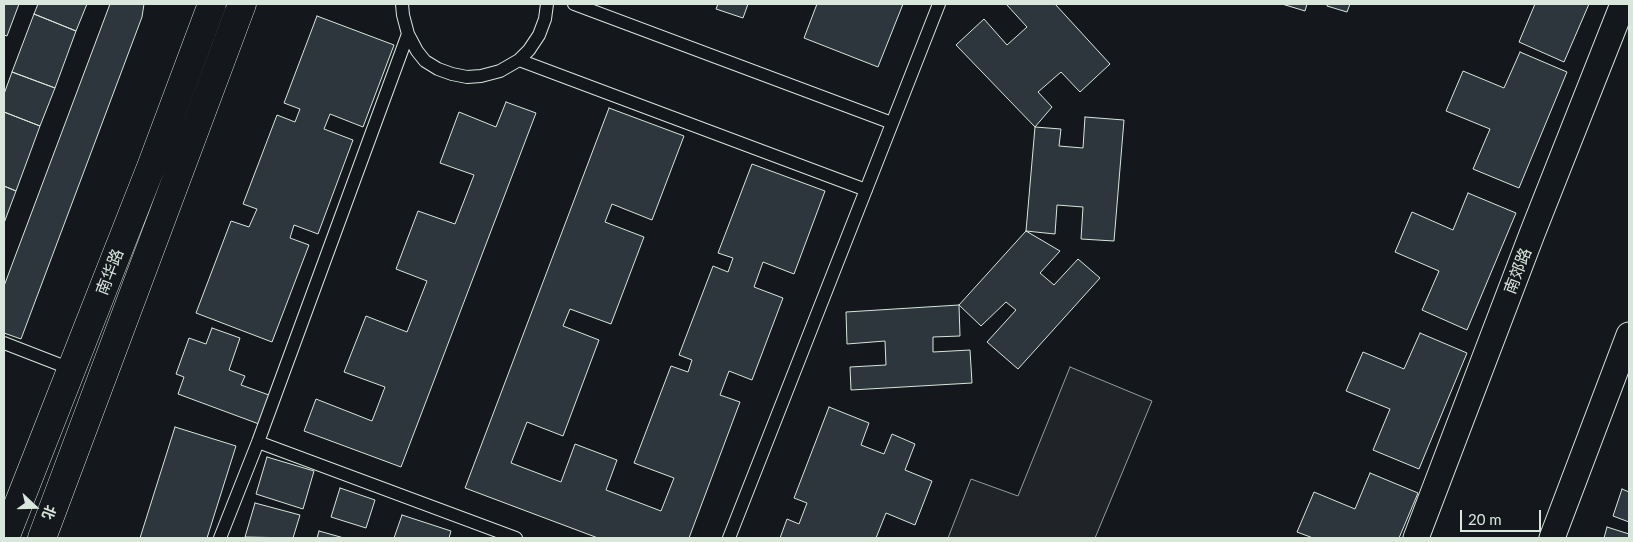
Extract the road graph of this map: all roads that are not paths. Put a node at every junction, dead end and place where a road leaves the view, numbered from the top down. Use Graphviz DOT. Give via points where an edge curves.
graph roads {
  1 [pos="212,4"];
  2 [pos="242,4"];
  3 [pos="402,4"];
  4 [pos="547,4"];
  5 [pos="574,4"];
  6 [pos="939,4"];
  7 [pos="1623,4"];
  8 [pos="408,34"];
  9 [pos="519,60"];
  10 [pos="892,123"];
  11 [pos="866,190"];
  12 [pos="1629,335"];
  13 [pos="4,343"];
  14 [pos="72,369"];
  15 [pos="258,442"];
  16 [pos="4,538"];
  17 [pos="42,538"];
  18 [pos="220,538"];
  19 [pos="516,538"];
  20 [pos="730,538"];
  21 [pos="1416,538"];
  22 [pos="1552,538"];
  1 -- 14 [label="street, 南华路"];
  2 -- 17 [label="street, 南华路"];
  3 -- 8 [label="lane"];
  4 -- 9 [label="lane" via="539,35"];
  5 -- 10 [label="lane"];
  6 -- 10 [label="lane"];
  7 -- 21 [label="street, 南郊路"];
  8 -- 9 [label="lane" via="425,60 452,74 481,76 500,71"];
  8 -- 15 [label="lane"];
  9 -- 11 [label="lane"];
  10 -- 11 [label="lane"];
  11 -- 20 [label="lane"];
  12 -- 22 [label="street"];
  13 -- 14 [label="lane"];
  14 -- 16 [label="street, 南华路"];
  15 -- 18 [label="lane"];
  15 -- 19 [label="lane"];
}
